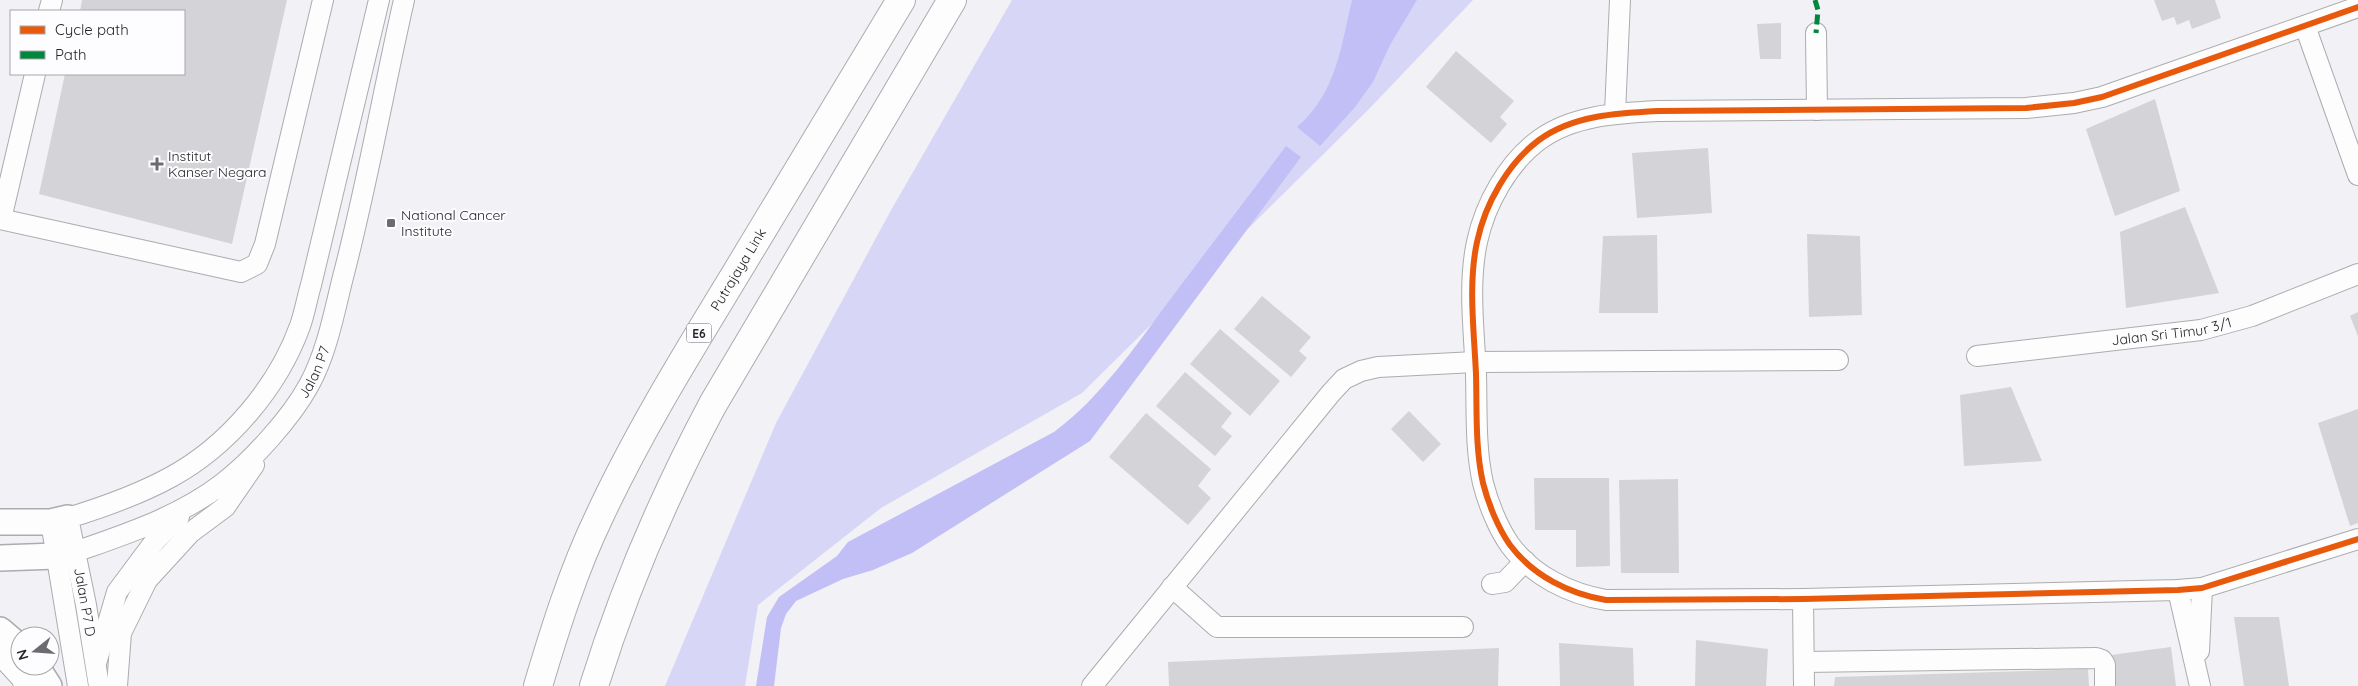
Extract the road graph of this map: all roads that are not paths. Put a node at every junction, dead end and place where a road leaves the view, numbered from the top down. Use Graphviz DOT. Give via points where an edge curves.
graph roads {
  1 [pos="323,0"];
  2 [pos="371,0"];
  3 [pos="379,0"];
  4 [pos="404,0"];
  5 [pos="413,0"];
  6 [pos="901,0"];
  7 [pos="952,0"];
  8 [pos="1620,0"];
  9 [pos="2358,7"];
  10 [pos="2305,26"];
  11 [pos="1816,33"];
  12 [pos="370,38"];
  13 [pos="394,44"];
  14 [pos="35,75"];
  15 [pos="1817,110"];
  16 [pos="1615,113"];
  17 [pos="2358,174"];
  18 [pos="0,219"];
  19 [pos="2358,274"];
  20 [pos="1977,356"];
  21 [pos="1838,360"];
  22 [pos="1475,362"];
  23 [pos="273,436"];
  24 [pos="192,503"];
  25 [pos="59,520"];
  26 [pos="0,522"];
  27 [pos="2358,539"];
  28 [pos="66,554"];
  29 [pos="0,558"];
  30 [pos="1524,561"];
  31 [pos="1492,584"];
  32 [pos="1172,588"];
  33 [pos="2202,588"];
  34 [pos="2178,590"];
  35 [pos="1803,599"];
  36 [pos="1462,627"];
  37 [pos="0,630"];
  38 [pos="10,638"];
  39 [pos="0,655"];
  40 [pos="1804,662"];
  41 [pos="96,665"];
  42 [pos="2199,680"];
  43 [pos="24,686"];
  44 [pos="78,686"];
  45 [pos="99,686"];
  46 [pos="117,686"];
  47 [pos="538,686"];
  48 [pos="594,686"];
  49 [pos="1092,686"];
  50 [pos="1804,686"];
  51 [pos="2105,686"];
  1 -- 18 [label="street" via="265,244 257,264 241,272"];
  2 -- 12 [label="street"];
  3 -- 12 [label="street"];
  4 -- 13 [label="street, Jalan P7"];
  5 -- 13 [label="street"];
  6 -- 47 [label="highway, Putrajaya Link / E6" via="668,386 624,466 580,564"];
  7 -- 48 [label="highway" via="686,454 633,579"];
  8 -- 16 [label="street"];
  9 -- 10 [label="street"];
  10 -- 15 [label="street" via="2126,89 2074,103 2026,108"];
  10 -- 17 [label="street"];
  11 -- 15 [label="street"];
  12 -- 25 [label="street" via="300,326 282,365 246,415 211,449 172,476 119,502"];
  13 -- 23 [label="street, Jalan P7" via="353,241 328,338 309,385"];
  14 -- 18 [label="street"];
  15 -- 16 [label="street"];
  16 -- 22 [label="street" via="1567,125 1540,140 1517,161 1496,191 1485,215 1472,280"];
  19 -- 20 [label="street, Jalan Sri Timur 3/1" via="2252,316 2201,330"];
  21 -- 22 [label="street"];
  22 -- 30 [label="street" via="1483,484 1500,527"];
  22 -- 32 [label="street" via="1378,367 1344,379"];
  23 -- 24 [label="street, Jalan P7" via="228,479"];
  23 -- 46 [label="street" via="225,507 190,533 147,580 121,633"];
  24 -- 28 [label="street, Jalan P7" via="146,527"];
  24 -- 41 [label="street" via="155,541 117,592"];
  25 -- 26 [label="main road"];
  25 -- 28 [label="street, Jalan P7 D"];
  27 -- 33 [label="street"];
  28 -- 29 [label="main road, Jalan P7"];
  28 -- 41 [label="street, Jalan P7 D"];
  28 -- 44 [label="street, Jalan P7 D"];
  30 -- 31 [label="street" via="1505,582"];
  30 -- 35 [label="street" via="1564,588 1606,600"];
  32 -- 36 [label="street" via="1217,627"];
  32 -- 49 [label="street"];
  33 -- 34 [label="street"];
  33 -- 42 [label="street"];
  34 -- 35 [label="street"];
  34 -- 42 [label="street"];
  35 -- 40 [label="street"];
  37 -- 38 [label="main road"];
  39 -- 43 [label="street" via="22,679"];
  40 -- 50 [label="street"];
  40 -- 51 [label="street" via="2096,658 2104,665"];
  41 -- 45 [label="street, Jalan P7 D"];
}
